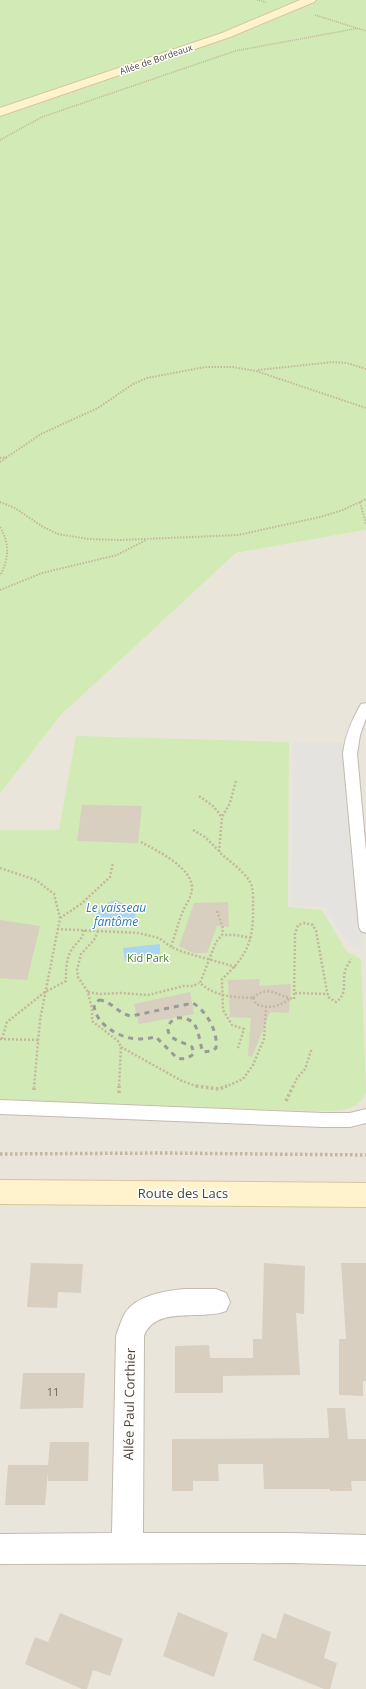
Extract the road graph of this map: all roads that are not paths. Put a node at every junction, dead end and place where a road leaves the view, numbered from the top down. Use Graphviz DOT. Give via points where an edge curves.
graph roads {
  1 [pos="310,0"];
  2 [pos="0,112"];
  3 [pos="366,706"];
  4 [pos="366,927"];
  5 [pos="0,1107"];
  6 [pos="366,1116"];
  7 [pos="0,1192"];
  8 [pos="366,1195"];
  9 [pos="216,1302"];
  10 [pos="127,1548"];
  11 [pos="0,1549"];
  12 [pos="366,1550"];
  1 -- 2 [label="main road, Allée de Bordeaux" via="226,35"];
  3 -- 4 [label="lane" via="355,728 350,754"];
  5 -- 6 [label="lane" via="323,1120 359,1119"];
  7 -- 8 [label="main road, Route des Lacs"];
  9 -- 10 [label="street, Allée Paul Corthier" via="166,1304 149,1310 136,1321 130,1336"];
  10 -- 11 [label="street"];
  10 -- 12 [label="street"];
}
